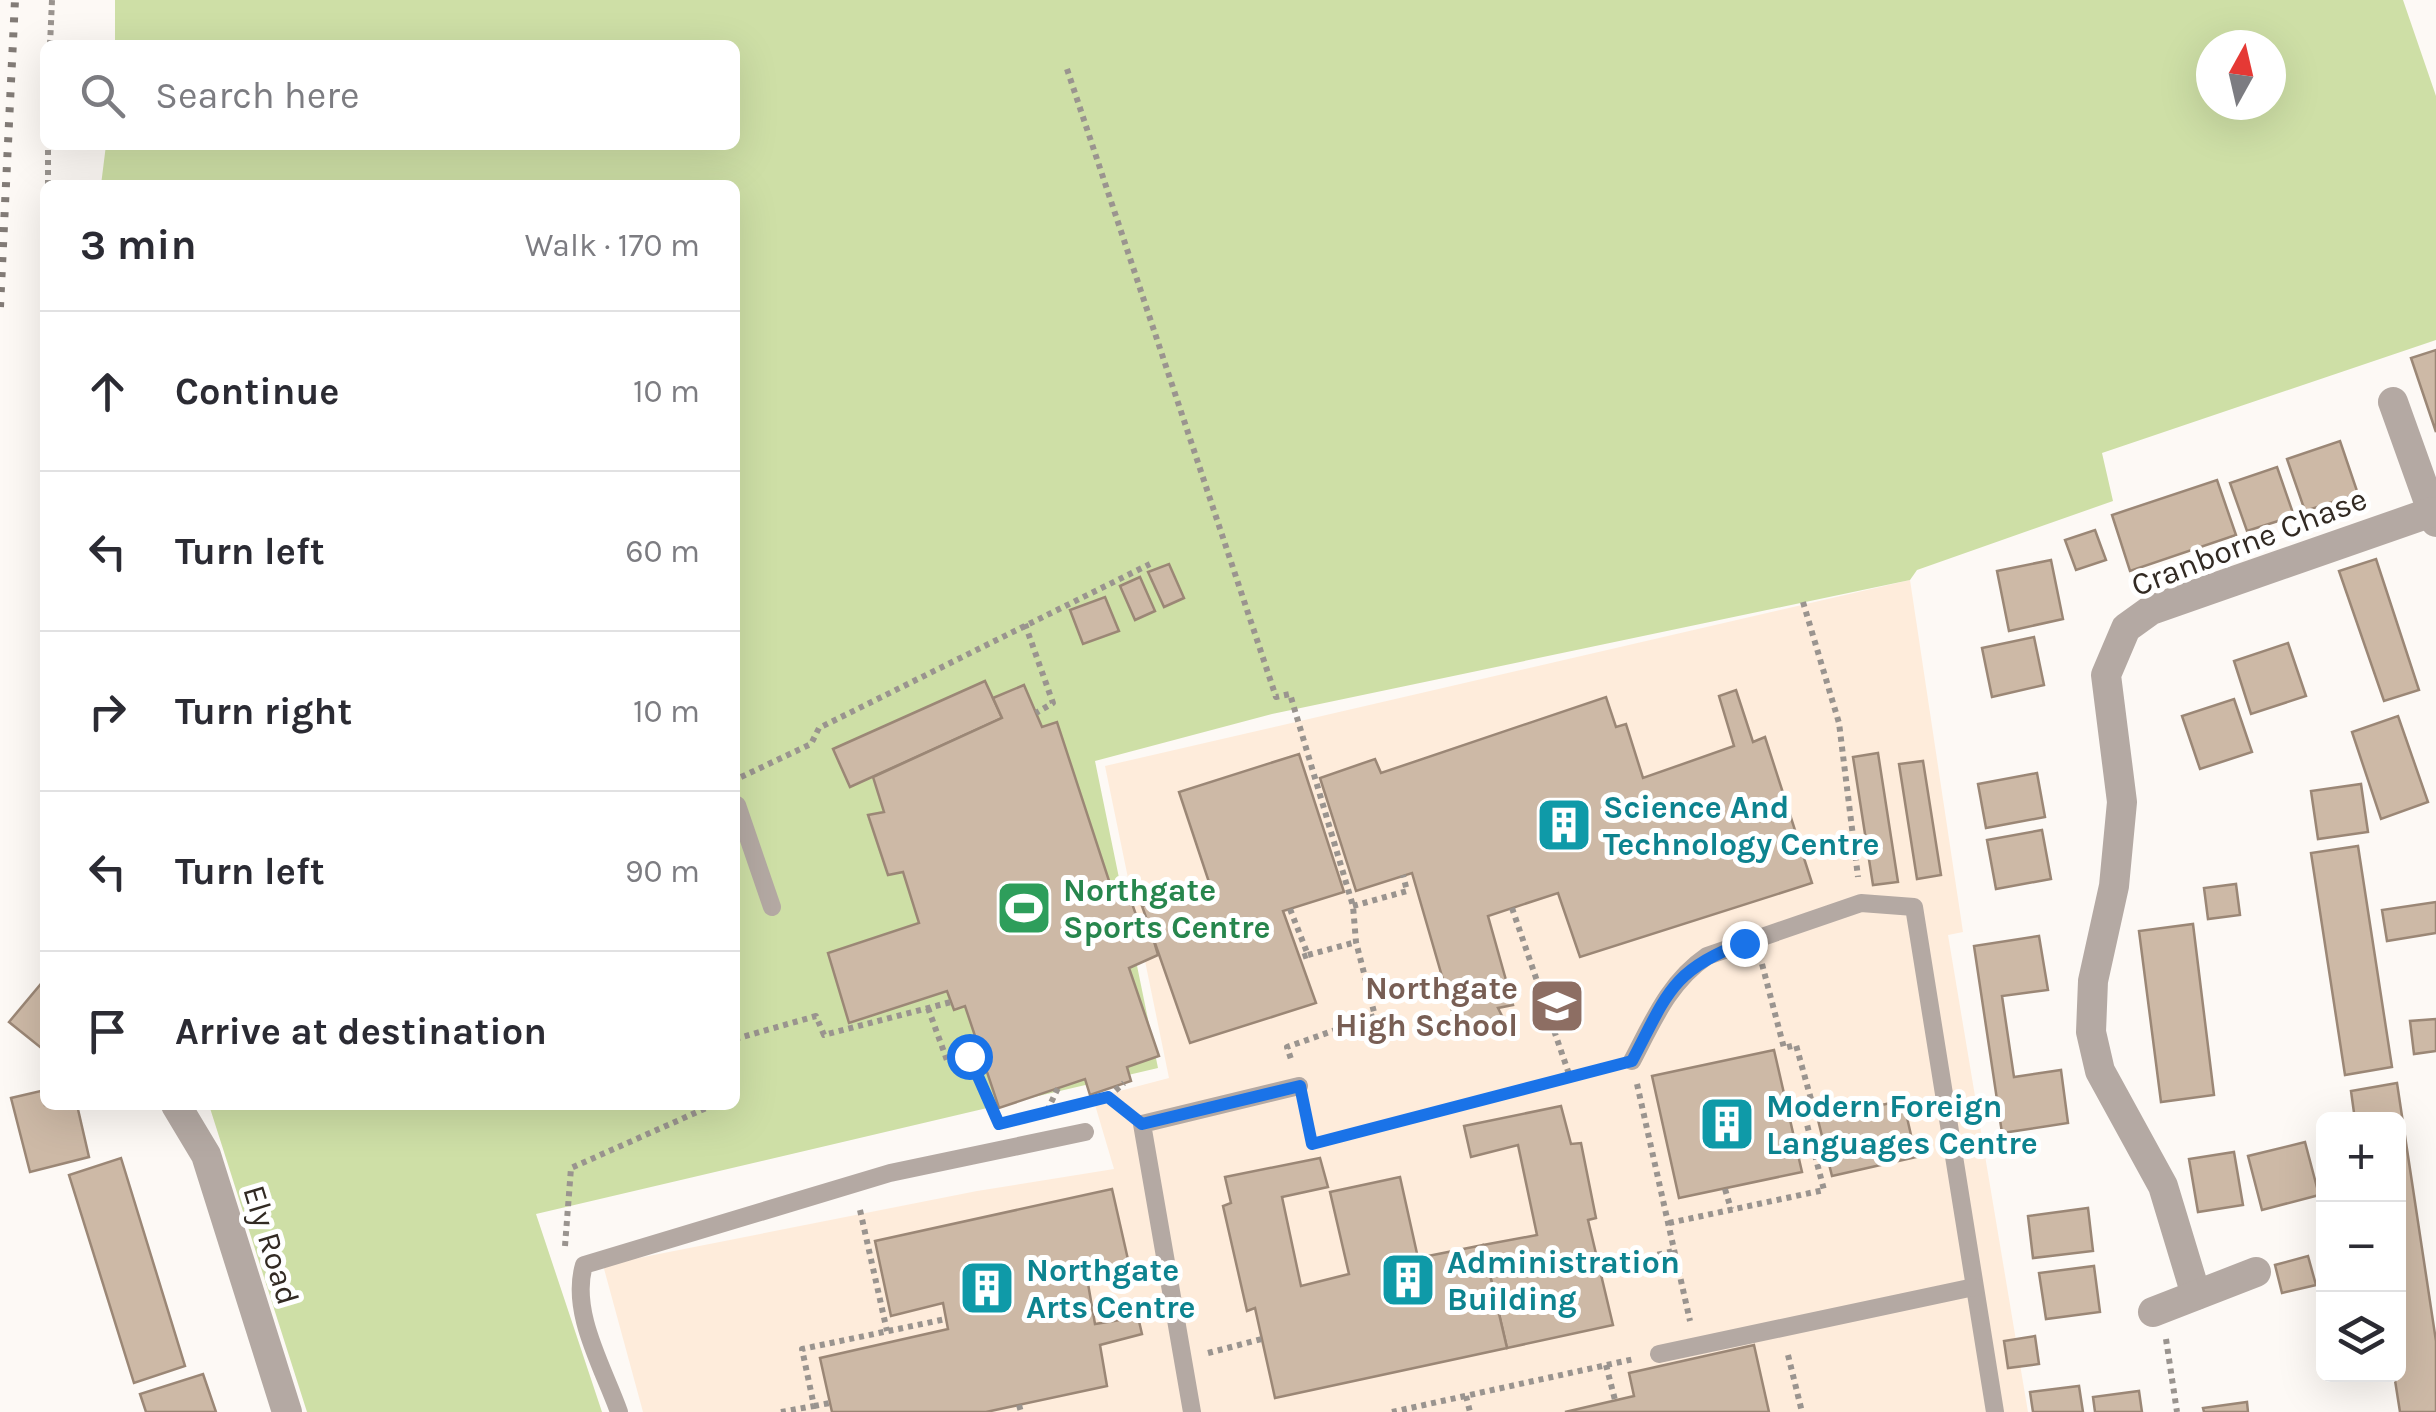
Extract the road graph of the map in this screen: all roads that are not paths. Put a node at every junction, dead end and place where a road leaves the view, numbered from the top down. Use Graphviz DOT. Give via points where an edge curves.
graph roads {
  1 [pos="2393,402"];
  2 [pos="2434,517"];
  3 [pos="740,814"];
  4 [pos="772,907"];
  5 [pos="1632,1061"];
  6 [pos="1300,1086"];
  7 [pos="179,1110"];
  8 [pos="1085,1132"];
  9 [pos="2256,1272"];
  10 [pos="1974,1287"];
  11 [pos="2196,1295"];
  12 [pos="2159,1322"];
  13 [pos="1659,1354"];
  14 [pos="287,1412"];
  15 [pos="619,1412"];
  16 [pos="1192,1412"];
  17 [pos="1995,1412"];
  1 -- 2 [label="street"];
  2 -- 11 [label="street, Cranborne Chase" via="2151,610 2126,628 2110,662 2106,688 2122,802 2114,886 2093,981 2094,1051 2163,1186"];
  3 -- 4 [label="lane"];
  5 -- 10 [label="lane" via="1669,992 1707,956 1862,903 1914,907"];
  6 -- 16 [label="lane" via="1142,1124"];
  7 -- 14 [label="street, Ely Road" via="206,1155"];
  8 -- 15 [label="lane" via="890,1173 584,1264 581,1306"];
  9 -- 11 [label="street"];
  10 -- 13 [label="lane"];
  10 -- 17 [label="lane"];
  11 -- 12 [label="street"];
}
